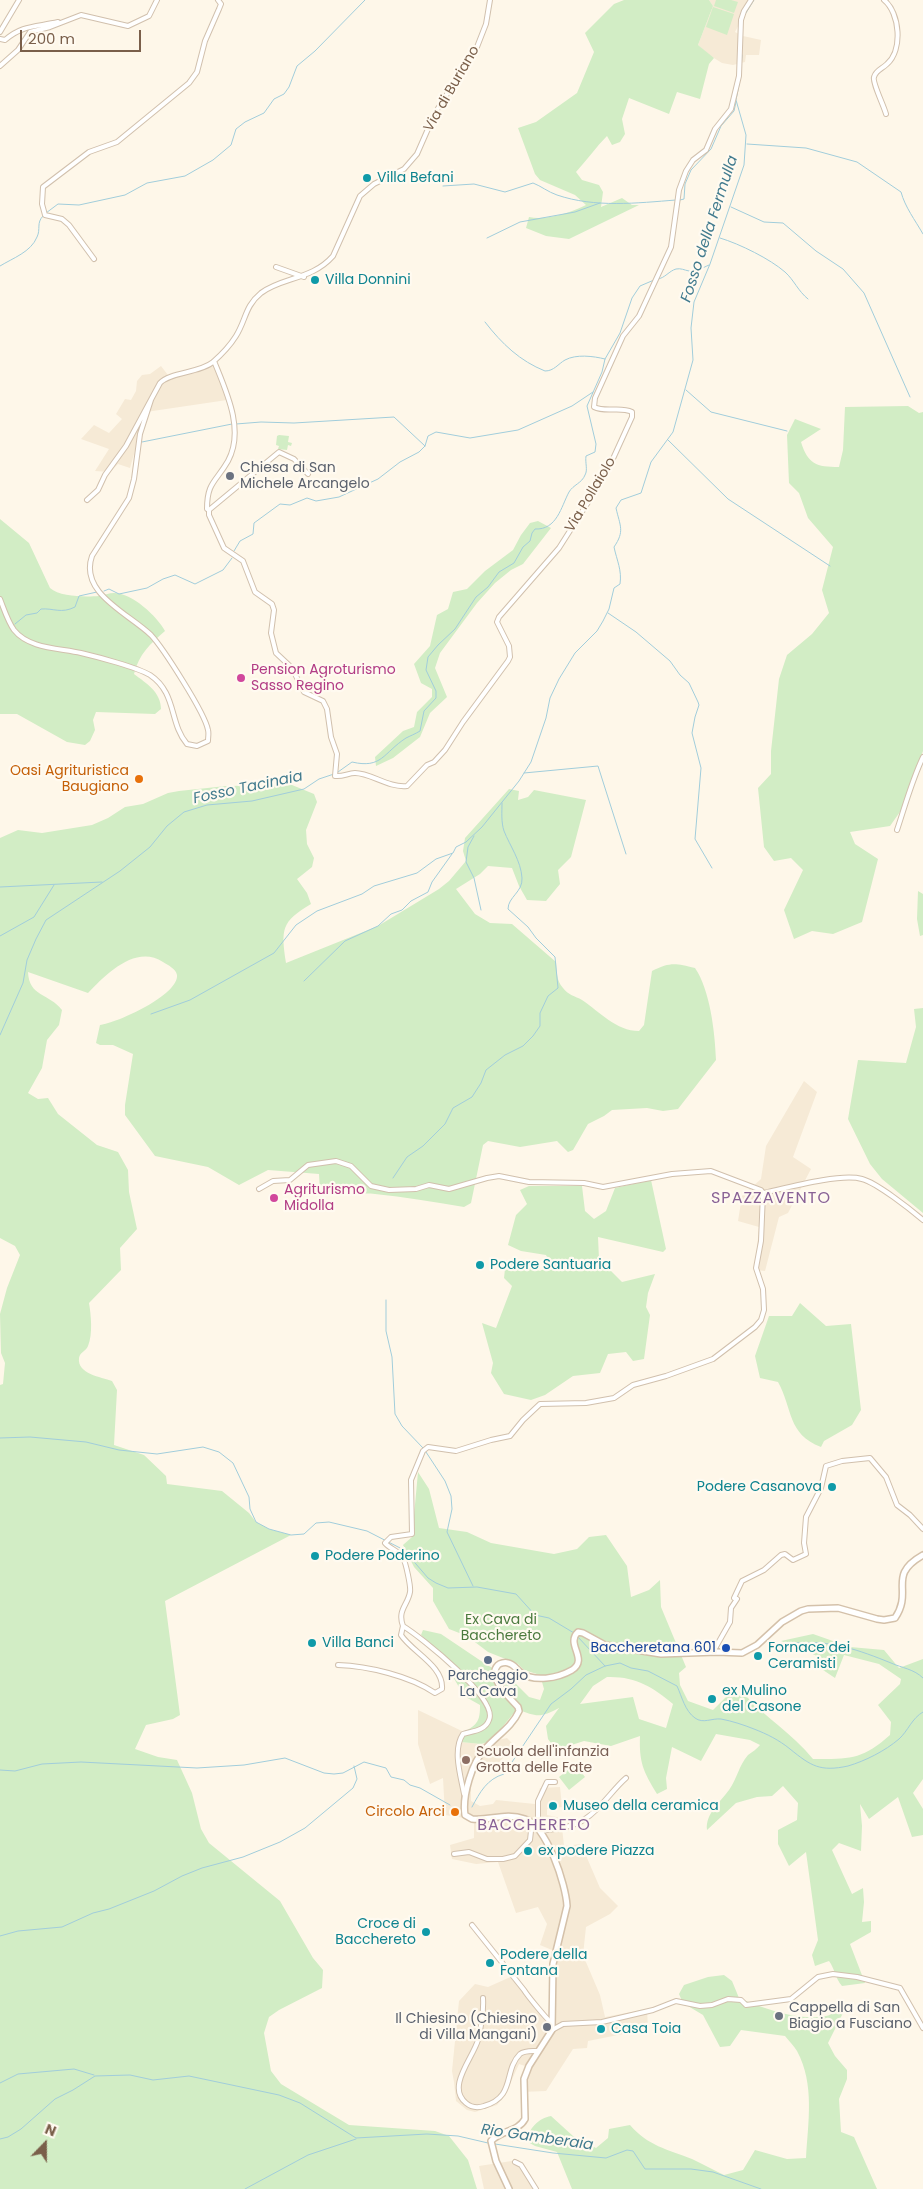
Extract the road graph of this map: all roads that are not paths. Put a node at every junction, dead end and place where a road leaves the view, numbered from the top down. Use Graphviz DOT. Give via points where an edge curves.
graph roads {
  1 [pos="19,0"];
  2 [pos="157,0"];
  3 [pos="218,0"];
  4 [pos="490,0"];
  5 [pos="752,0"];
  6 [pos="884,0"];
  7 [pos="61,22"];
  8 [pos="0,32"];
  9 [pos="0,39"];
  10 [pos="0,66"];
  11 [pos="886,114"];
  12 [pos="94,259"];
  13 [pos="276,267"];
  14 [pos="304,277"];
  15 [pos="214,361"];
  16 [pos="150,400"];
  17 [pos="308,474"];
  18 [pos="87,500"];
  19 [pos="209,510"];
  20 [pos="0,599"];
  21 [pos="923,757"];
  22 [pos="897,830"];
  23 [pos="259,1189"];
  24 [pos="762,1192"];
  25 [pos="923,1220"];
  26 [pos="923,1529"];
  27 [pos="923,1555"];
  28 [pos="403,1626"];
  29 [pos="713,1652"];
  30 [pos="338,1665"];
  31 [pos="626,1778"];
  32 [pos="555,1782"];
  33 [pos="464,1794"];
  34 [pos="530,1821"];
  35 [pos="539,1829"];
  36 [pos="454,1854"];
  37 [pos="472,1926"];
  38 [pos="483,1998"];
  39 [pos="552,2023"];
  40 [pos="923,2028"];
  41 [pos="552,2030"];
  42 [pos="538,2051"];
  43 [pos="515,2162"];
  44 [pos="508,2189"];
  45 [pos="536,2189"];
  1 -- 8 [label="street"];
  2 -- 7 [label="street" via="149,16 128,26 87,15"];
  3 -- 12 [label="street" via="221,4 205,41 197,72 189,83 117,142 89,152 43,187 45,215 62,219 69,225"];
  4 -- 14 [label="street, Via di Buriano" via="489,14 477,47 439,107 417,154 399,173 365,190 333,256"];
  5 -- 19 [label="street, Via Pollaiolo" via="744,10 739,30 740,64 731,109 715,128 706,150 686,171 679,190 670,248 639,316 623,336 595,398 594,407 632,412 614,459 559,548 499,617 497,622 510,651 508,661 445,750 411,784 401,787 356,773 335,774 337,754 327,709 323,701 304,692 292,668 276,653 271,633 272,604 255,592 243,561 224,548"];
  6 -- 11 [label="street" via="892,6 898,21 894,55 878,70 873,82"];
  7 -- 9 [label="street" via="26,27 5,40"];
  7 -- 10 [label="street" via="30,32 18,50"];
  13 -- 14 [label="street"];
  14 -- 15 [label="street, Via di Buriano" via="263,292 254,300 236,337"];
  15 -- 16 [label="street, Via di Buriano" via="183,375 164,379"];
  15 -- 19 [label="street" via="233,416 234,448 210,484"];
  16 -- 18 [label="street" via="126,446 105,474 98,490"];
  16 -- 20 [label="street" via="128,498 92,556 90,576 104,598 139,624 159,645 203,717 208,741 197,746 187,744 181,737 168,695 150,676 131,667 38,645 22,638 14,630"];
  17 -- 19 [label="street" via="294,459 279,452"];
  21 -- 22 [label="street"];
  23 -- 24 [label="street" via="273,1181 290,1180 308,1164 336,1161 352,1166 371,1186 389,1190 429,1185 449,1189 499,1176 529,1182 584,1183 603,1187 672,1174 710,1171"];
  24 -- 25 [label="street" via="857,1178 893,1197"];
  24 -- 28 [label="street" via="761,1241 756,1268 763,1289 764,1310 755,1327 714,1358 633,1385 614,1398 586,1403 540,1404 510,1436 456,1451 426,1448 411,1480 412,1532 391,1537 385,1542 402,1556 407,1571 410,1593 403,1606"];
  26 -- 29 [label="street" via="896,1505 886,1477 870,1458 826,1466 821,1488 806,1517 806,1554 794,1560 781,1555 764,1570 742,1580 734,1598 730,1622"];
  27 -- 29 [label="street" via="909,1564 902,1575 903,1602 895,1618 877,1619 838,1608 808,1609 776,1626 752,1649 742,1653"];
  28 -- 30 [label="street" via="400,1630 404,1640 424,1656 435,1671 442,1690 435,1693 421,1684 396,1676"];
  28 -- 33 [label="street" via="466,1678 491,1711 487,1725 461,1737 458,1751"];
  29 -- 33 [label="street" via="662,1654 605,1645 583,1633 575,1635 573,1642 579,1662 564,1673 543,1679 520,1672 511,1663 498,1664 494,1673 496,1679 519,1711 480,1756"];
  31 -- 35 [label="street" via="584,1820 565,1827"];
  32 -- 35 [label="street" via="547,1782 539,1797"];
  33 -- 34 [label="street" via="468,1818 478,1820 502,1815"];
  34 -- 35 [label="street"];
  34 -- 36 [label="street" via="530,1840 515,1856 503,1860 487,1859 469,1852"];
  35 -- 39 [label="street" via="554,1858 567,1896 553,1964"];
  37 -- 39 [label="street"];
  38 -- 42 [label="street" via="477,2041 460,2082 459,2092 469,2106 496,2101 506,2089 520,2054"];
  39 -- 41 [label="street"];
  40 -- 41 [label="street" via="900,1988 833,1974 818,1977 791,1999 746,2005 741,2000 728,1999 712,2006 676,2001 650,2011 602,2022 563,2024"];
  41 -- 42 [label="street"];
  42 -- 44 [label="street" via="524,2079 526,2119 517,2128 496,2135 491,2141"];
  43 -- 45 [label="street"];
}
